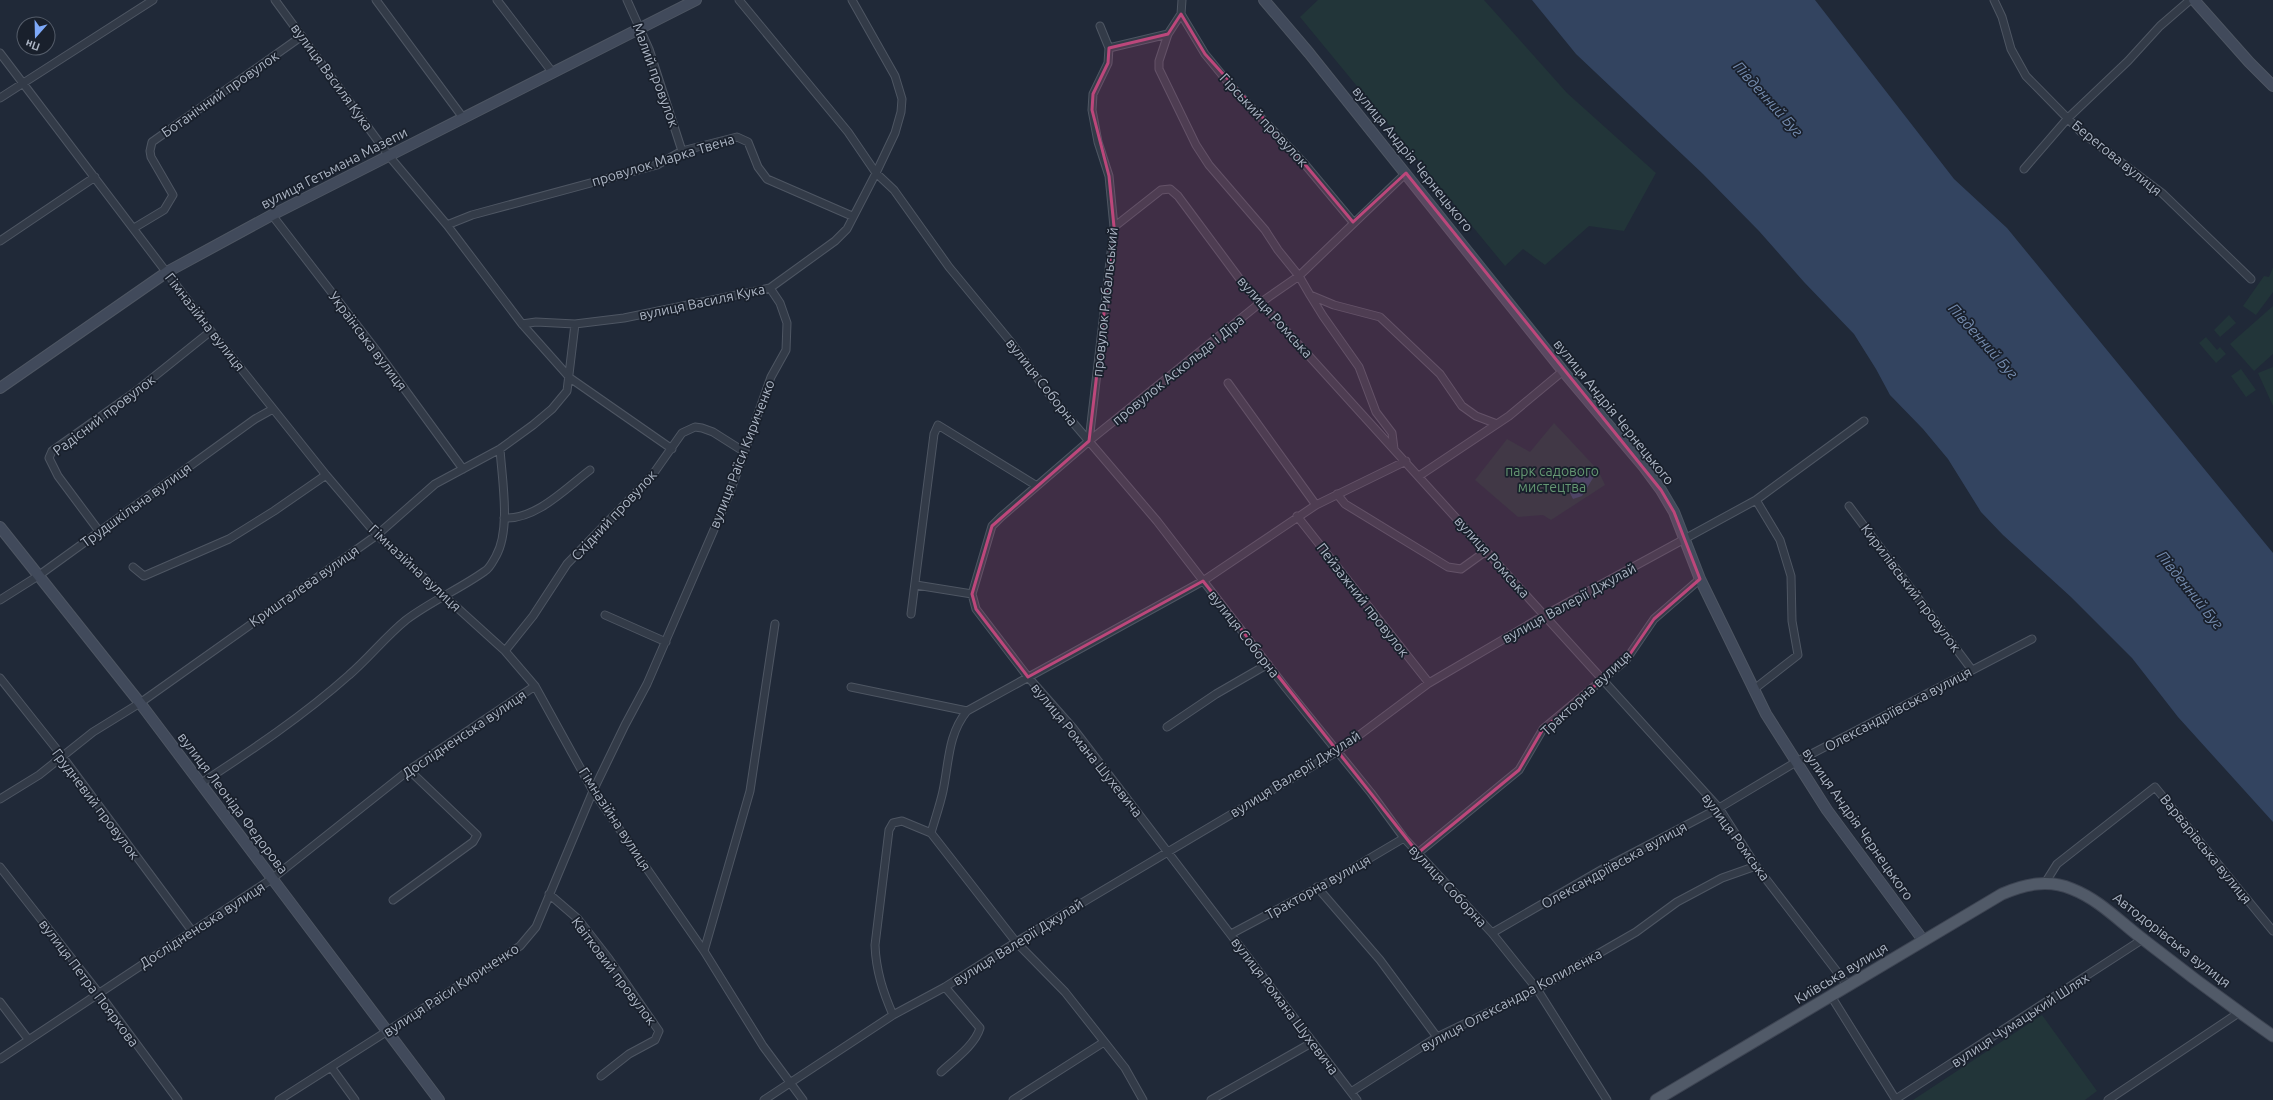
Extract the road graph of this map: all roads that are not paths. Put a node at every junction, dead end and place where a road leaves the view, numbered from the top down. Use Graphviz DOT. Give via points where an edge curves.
graph roads {
  1 [pos="153,0"];
  2 [pos="275,0"];
  3 [pos="376,0"];
  4 [pos="497,0"];
  5 [pos="627,0"];
  6 [pos="696,0"];
  7 [pos="739,0"];
  8 [pos="852,0"];
  9 [pos="1182,0"];
  10 [pos="1264,0"];
  11 [pos="1994,0"];
  12 [pos="2190,0"];
  13 [pos="2194,0"];
  14 [pos="1181,14"];
  15 [pos="1100,26"];
  16 [pos="641,29"];
  17 [pos="1168,34"];
  18 [pos="302,36"];
  19 [pos="1109,48"];
  20 [pos="0,53"];
  21 [pos="554,74"];
  22 [pos="22,83"];
  23 [pos="2273,86"];
  24 [pos="0,98"];
  25 [pos="2068,118"];
  26 [pos="464,119"];
  27 [pos="682,151"];
  28 [pos="389,156"];
  29 [pos="2024,169"];
  30 [pos="876,173"];
  31 [pos="1406,173"];
  32 [pos="95,177"];
  33 [pos="272,215"];
  34 [pos="852,216"];
  35 [pos="1353,222"];
  36 [pos="447,225"];
  37 [pos="1114,227"];
  38 [pos="134,228"];
  39 [pos="0,241"];
  40 [pos="167,272"];
  41 [pos="1299,276"];
  42 [pos="2251,279"];
  43 [pos="770,288"];
  44 [pos="1310,294"];
  45 [pos="1260,303"];
  46 [pos="522,324"];
  47 [pos="575,324"];
  48 [pos="211,331"];
  49 [pos="1563,371"];
  50 [pos="570,378"];
  51 [pos="1228,383"];
  52 [pos="0,388"];
  53 [pos="273,409"];
  54 [pos="1864,421"];
  55 [pos="1498,424"];
  56 [pos="1089,441"];
  57 [pos="500,449"];
  58 [pos="672,449"];
  59 [pos="743,451"];
  60 [pos="1394,451"];
  61 [pos="1406,461"];
  62 [pos="463,469"];
  63 [pos="590,470"];
  64 [pos="326,475"];
  65 [pos="1419,476"];
  66 [pos="1037,486"];
  67 [pos="1337,494"];
  68 [pos="1756,500"];
  69 [pos="1316,505"];
  70 [pos="1849,506"];
  71 [pos="1297,516"];
  72 [pos="504,518"];
  73 [pos="0,527"];
  74 [pos="99,531"];
  75 [pos="377,535"];
  76 [pos="1684,540"];
  77 [pos="1486,551"];
  78 [pos="133,567"];
  79 [pos="38,576"];
  80 [pos="1700,579"];
  81 [pos="1203,581"];
  82 [pos="916,585"];
  83 [pos="972,594"];
  84 [pos="442,596"];
  85 [pos="0,600"];
  86 [pos="911,614"];
  87 [pos="605,615"];
  88 [pos="1545,615"];
  89 [pos="775,624"];
  90 [pos="2032,639"];
  91 [pos="666,642"];
  92 [pos="505,651"];
  93 [pos="1268,664"];
  94 [pos="1972,670"];
  95 [pos="1028,677"];
  96 [pos="0,678"];
  97 [pos="1603,680"];
  98 [pos="1429,683"];
  99 [pos="535,686"];
  100 [pos="851,687"];
  101 [pos="1753,690"];
  102 [pos="140,703"];
  103 [pos="967,711"];
  104 [pos="1167,727"];
  105 [pos="1338,751"];
  106 [pos="62,756"];
  107 [pos="1796,762"];
  108 [pos="409,770"];
  109 [pos="200,784"];
  110 [pos="593,791"];
  111 [pos="0,800"];
  112 [pos="1719,808"];
  113 [pos="931,833"];
  114 [pos="1404,838"];
  115 [pos="1167,852"];
  116 [pos="1418,853"];
  117 [pos="1756,866"];
  118 [pos="0,867"];
  119 [pos="273,878"];
  120 [pos="2046,883"];
  121 [pos="1317,886"];
  122 [pos="549,894"];
  123 [pos="393,900"];
  124 [pos="192,931"];
  125 [pos="2273,932"];
  126 [pos="1492,933"];
  127 [pos="1231,934"];
  128 [pos="2143,939"];
  129 [pos="1923,940"];
  130 [pos="1016,942"];
  131 [pos="704,951"];
  132 [pos="1848,986"];
  133 [pos="945,987"];
  134 [pos="1537,989"];
  135 [pos="98,992"];
  136 [pos="1831,996"];
  137 [pos="0,1002"];
  138 [pos="2240,1012"];
  139 [pos="893,1015"];
  140 [pos="387,1031"];
  141 [pos="2273,1036"];
  142 [pos="1437,1037"];
  143 [pos="28,1039"];
  144 [pos="1104,1042"];
  145 [pos="1314,1042"];
  146 [pos="0,1059"];
  147 [pos="331,1067"];
  148 [pos="941,1072"];
  149 [pos="602,1076"];
  150 [pos="790,1085"];
  151 [pos="1351,1092"];
  152 [pos="178,1100"];
  153 [pos="280,1100"];
  154 [pos="355,1100"];
  155 [pos="439,1100"];
  156 [pos="764,1100"];
  157 [pos="802,1100"];
  158 [pos="1013,1100"];
  159 [pos="1143,1100"];
  160 [pos="1212,1100"];
  161 [pos="1357,1100"];
  162 [pos="1607,1100"];
  163 [pos="1656,1100"];
  164 [pos="1896,1100"];
  165 [pos="2108,1100"];
  1 -- 22 [label="street"];
  2 -- 18 [label="street, вулиця Василя Кука"];
  3 -- 26 [label="street"];
  4 -- 21 [label="street"];
  5 -- 16 [label="street, Малий провулок"];
  6 -- 16 [label="street, вулиця Гетьмана Мазепи"];
  7 -- 30 [label="street, вулиця Соборна" via="848,132"];
  8 -- 30 [label="street, вулиця Василя Кука" via="895,76 902,99 895,133"];
  9 -- 14 [label="street"];
  10 -- 31 [label="street, вулиця Андрія Чернецького"];
  11 -- 25 [label="street, Берегова вулиця" via="2011,49 2026,76"];
  12 -- 25 [label="street" via="2160,26"];
  13 -- 23 [label="street"];
  14 -- 17 [label="street"];
  14 -- 35 [label="street, Гірський провулок" via="1205,54 1304,162"];
  15 -- 19 [label="street"];
  16 -- 21 [label="street, вулиця Гетьмана Мазепи"];
  16 -- 27 [label="street, Малий провулок"];
  17 -- 19 [label="street"];
  17 -- 41 [label="street" via="1159,69 1196,145"];
  18 -- 28 [label="street, вулиця Василя Кука"];
  18 -- 38 [label="street, Ботанічний провулок" via="152,142 151,157 174,196 164,210"];
  19 -- 37 [label="street, провулок Рибальський" via="1108,63 1093,94 1092,110 1098,142 1109,176"];
  20 -- 22 [label="street, Гімназійна вулиця"];
  21 -- 26 [label="street, вулиця Гетьмана Мазепи"];
  22 -- 24 [label="street"];
  22 -- 32 [label="street, Гімназійна вулиця"];
  25 -- 29 [label="street"];
  25 -- 42 [label="street, Берегова вулиця" via="2081,132 2162,193"];
  26 -- 28 [label="street, вулиця Гетьмана Мазепи"];
  27 -- 34 [label="street, провулок Марка Твена" via="737,136 742,137 748,142 766,179"];
  27 -- 36 [label="street, провулок Марка Твена" via="657,165 479,213"];
  28 -- 33 [label="street, вулиця Гетьмана Мазепи"];
  28 -- 36 [label="street, вулиця Василя Кука"];
  30 -- 34 [label="street, вулиця Василя Кука"];
  30 -- 56 [label="street, вулиця Соборна" via="894,190 949,267"];
  31 -- 35 [label="street, провулок Аскольда і Діра"];
  31 -- 49 [label="street, вулиця Андрія Чернецького"];
  32 -- 38 [label="street, Гімназійна вулиця"];
  32 -- 39 [label="street"];
  33 -- 40 [label="street, вулиця Гетьмана Мазепи"];
  33 -- 62 [label="street, Українська вулиця"];
  34 -- 43 [label="street, вулиця Василя Кука" via="847,228 835,241"];
  35 -- 41 [label="street, провулок Аскольда і Діра"];
  36 -- 46 [label="street, вулиця Василя Кука"];
  37 -- 45 [label="street, вулиця Ромська" via="1161,190 1170,189"];
  37 -- 56 [label="street, провулок Рибальський"];
  38 -- 40 [label="street, Гімназійна вулиця"];
  40 -- 48 [label="street, Гімназійна вулиця"];
  40 -- 52 [label="street, вулиця Гетьмана Мазепи"];
  41 -- 44 [label="street"];
  41 -- 45 [label="street, провулок Аскольда і Діра"];
  43 -- 47 [label="street, вулиця Василя Кука" via="631,317"];
  43 -- 59 [label="street, вулиця Раїси Кириченко" via="780,303 787,323 786,350 771,377 753,431"];
  44 -- 55 [label="street" via="1334,305 1380,317 1440,374 1462,406 1476,416"];
  44 -- 60 [label="street" via="1359,367 1376,412 1392,433"];
  45 -- 56 [label="street, провулок Аскольда і Діра"];
  45 -- 60 [label="street, вулиця Ромська" via="1388,441"];
  46 -- 47 [label="street, вулиця Василя Кука"];
  46 -- 50 [label="street, вулиця Василя Кука"];
  47 -- 50 [label="street, Кришталева вулиця"];
  48 -- 53 [label="street, Гімназійна вулиця"];
  48 -- 74 [label="street, Радісний провулок" via="135,392 52,451 49,458 58,476"];
  49 -- 55 [label="street"];
  49 -- 76 [label="street, вулиця Андрія Чернецького" via="1644,467 1674,512"];
  50 -- 57 [label="street, Кришталева вулиця" via="567,391 552,409"];
  50 -- 58 [label="street, вулиця Василя Кука"];
  51 -- 69 [label="street"];
  53 -- 64 [label="street, Гімназійна вулиця"];
  53 -- 74 [label="street, Трудшкільна вулиця" via="255,419"];
  54 -- 68 [label="street, вулиця Валерії Джулай"];
  55 -- 65 [label="street"];
  56 -- 66 [label="street, провулок Аскольда і Діра"];
  56 -- 81 [label="street, вулиця Соборна" via="1157,521"];
  57 -- 62 [label="street, Кришталева вулиця"];
  57 -- 72 [label="street"];
  58 -- 59 [label="street, Східний провулок" via="682,433 695,427 713,432"];
  58 -- 92 [label="street, Східний провулок" via="651,477 567,564 533,616"];
  59 -- 91 [label="street, вулиця Раїси Кириченко" via="729,495"];
  60 -- 61 [label="street, вулиця Ромська"];
  61 -- 65 [label="street, вулиця Ромська"];
  61 -- 67 [label="street"];
  62 -- 75 [label="street, Кришталева вулиця" via="436,484"];
  63 -- 72 [label="street" via="526,515 513,519"];
  64 -- 75 [label="street, Гімназійна вулиця"];
  64 -- 78 [label="street" via="229,539 144,576"];
  65 -- 77 [label="street, вулиця Ромська"];
  66 -- 82 [label="street" via="938,424 933,442"];
  66 -- 83 [label="street" via="992,526"];
  67 -- 69 [label="street"];
  67 -- 77 [label="street" via="1345,504 1448,567 1460,569"];
  68 -- 76 [label="street, вулиця Валерії Джулай"];
  68 -- 101 [label="street" via="1780,540 1791,576 1792,621 1798,655"];
  69 -- 71 [label="street"];
  70 -- 94 [label="street, Кирилівський провулок"];
  71 -- 81 [label="street"];
  71 -- 98 [label="street, Пейзажний провулок"];
  72 -- 84 [label="street" via="497,555 487,570"];
  73 -- 79 [label="street, вулиця Леоніда Федорова"];
  74 -- 79 [label="street, Трудшкільна вулиця"];
  75 -- 84 [label="street, Гімназійна вулиця"];
  75 -- 102 [label="street, Кришталева вулиця"];
  76 -- 80 [label="street, вулиця Андрія Чернецького"];
  76 -- 88 [label="street, вулиця Валерії Джулай"];
  77 -- 88 [label="street, вулиця Ромська"];
  79 -- 85 [label="street, Трудшкільна вулиця"];
  79 -- 102 [label="street, вулиця Леоніда Федорова"];
  80 -- 97 [label="street, Тракторна вулиця" via="1654,619 1626,660"];
  80 -- 101 [label="street, вулиця Андрія Чернецького"];
  81 -- 93 [label="street, вулиця Соборна"];
  81 -- 95 [label="street"];
  82 -- 83 [label="street"];
  82 -- 86 [label="street"];
  83 -- 95 [label="street, вулиця Романа Шухевича" via="976,609"];
  84 -- 92 [label="street, Гімназійна вулиця"];
  84 -- 109 [label="street" via="406,620 375,647 350,675 274,735"];
  87 -- 91 [label="street"];
  88 -- 97 [label="street, вулиця Ромська"];
  88 -- 98 [label="street, вулиця Валерії Джулай"];
  89 -- 131 [label="street" via="750,791"];
  90 -- 94 [label="street, Олександріївська вулиця"];
  91 -- 110 [label="street, вулиця Раїси Кириченко"];
  92 -- 99 [label="street, Гімназійна вулиця"];
  93 -- 104 [label="street" via="1216,694"];
  93 -- 105 [label="street, вулиця Соборна"];
  94 -- 107 [label="street, Олександріївська вулиця"];
  95 -- 103 [label="street"];
  95 -- 115 [label="street, вулиця Романа Шухевича" via="1073,728"];
  96 -- 106 [label="street, Грудневий провулок"];
  97 -- 112 [label="street, вулиця Ромська"];
  97 -- 116 [label="street, Тракторна вулиця" via="1543,729 1519,770"];
  98 -- 105 [label="street, вулиця Валерії Джулай"];
  99 -- 108 [label="street, Дослідненська вулиця"];
  99 -- 110 [label="street, Гімназійна вулиця"];
  100 -- 103 [label="street"];
  101 -- 107 [label="street, вулиця Андрія Чернецького"];
  102 -- 106 [label="street, Кришталева вулиця"];
  102 -- 109 [label="street, вулиця Леоніда Федорова"];
  103 -- 113 [label="street" via="951,739 943,791"];
  105 -- 114 [label="street, вулиця Соборна"];
  105 -- 115 [label="street, вулиця Валерії Джулай"];
  106 -- 111 [label="street, Кришталева вулиця"];
  106 -- 124 [label="street, Грудневий провулок"];
  107 -- 112 [label="street, Олександріївська вулиця"];
  107 -- 129 [label="street, вулиця Андрія Чернецького" via="1827,810"];
  108 -- 119 [label="street, Дослідненська вулиця"];
  108 -- 123 [label="street" via="477,835 473,842"];
  109 -- 119 [label="street, вулиця Леоніда Федорова"];
  110 -- 122 [label="street, вулиця Раїси Кириченко"];
  110 -- 131 [label="street, Гімназійна вулиця"];
  112 -- 117 [label="street, вулиця Ромська"];
  112 -- 126 [label="street, Олександріївська вулиця" via="1608,866"];
  113 -- 130 [label="street"];
  113 -- 139 [label="street" via="902,821 893,823 889,830 875,945 876,964 883,993"];
  114 -- 116 [label="street, вулиця Соборна"];
  114 -- 121 [label="street, Тракторна вулиця" via="1338,877"];
  115 -- 127 [label="street, вулиця Романа Шухевича"];
  115 -- 130 [label="street, вулиця Валерії Джулай"];
  116 -- 126 [label="street, вулиця Соборна"];
  117 -- 132 [label="street, вулиця Ромська"];
  117 -- 134 [label="street, вулиця Олександра Копиленка" via="1722,878 1677,902 1636,932"];
  118 -- 135 [label="street, вулиця Петра Пояркова"];
  119 -- 124 [label="street, Дослідненська вулиця"];
  119 -- 140 [label="street, вулиця Леоніда Федорова"];
  120 -- 125 [label="street, Варварівська вулиця" via="2057,864 2155,787"];
  120 -- 128 [label="main road, Автодорівська вулиця" via="2072,888 2098,902"];
  120 -- 129 [label="main road, Київська вулиця" via="2023,885 2002,894"];
  121 -- 127 [label="street, Тракторна вулиця"];
  121 -- 142 [label="street" via="1380,960"];
  122 -- 140 [label="street, вулиця Раїси Кириченко" via="536,927 520,946"];
  122 -- 149 [label="street, Квітковий провулок" via="578,919 659,1031 655,1040 629,1054"];
  124 -- 135 [label="street, Дослідненська вулиця"];
  126 -- 134 [label="street, вулиця Соборна"];
  127 -- 145 [label="street, вулиця Романа Шухевича"];
  128 -- 138 [label="main road, Автодорівська вулиця"];
  128 -- 164 [label="street, вулиця Чумацький Шлях"];
  129 -- 132 [label="main road, Київська вулиця"];
  130 -- 133 [label="street, вулиця Валерії Джулай"];
  130 -- 144 [label="street" via="1065,992"];
  131 -- 150 [label="street, Гімназійна вулиця"];
  132 -- 136 [label="main road, Київська вулиця"];
  133 -- 139 [label="street, вулиця Валерії Джулай"];
  133 -- 148 [label="street" via="980,1028 970,1045"];
  134 -- 142 [label="street, вулиця Олександра Копиленка"];
  134 -- 162 [label="street, вулиця Соборна"];
  135 -- 143 [label="street, Дослідненська вулиця"];
  135 -- 152 [label="street, вулиця Петра Пояркова"];
  136 -- 163 [label="main road, Київська вулиця"];
  136 -- 164 [label="street"];
  137 -- 143 [label="street"];
  138 -- 141 [label="main road, Автодорівська вулиця"];
  138 -- 165 [label="street"];
  139 -- 150 [label="street, вулиця Валерії Джулай"];
  140 -- 147 [label="street, вулиця Раїси Кириченко"];
  140 -- 155 [label="street, вулиця Леоніда Федорова"];
  142 -- 151 [label="street, вулиця Олександра Копиленка"];
  143 -- 146 [label="street, Дослідненська вулиця"];
  144 -- 158 [label="street"];
  144 -- 159 [label="street" via="1125,1068"];
  145 -- 151 [label="street, вулиця Романа Шухевича"];
  145 -- 160 [label="street"];
  147 -- 153 [label="street, вулиця Раїси Кириченко"];
  147 -- 154 [label="street"];
  150 -- 156 [label="street, вулиця Валерії Джулай"];
  150 -- 157 [label="street, Гімназійна вулиця"];
  151 -- 161 [label="street, вулиця Романа Шухевича"];
}
